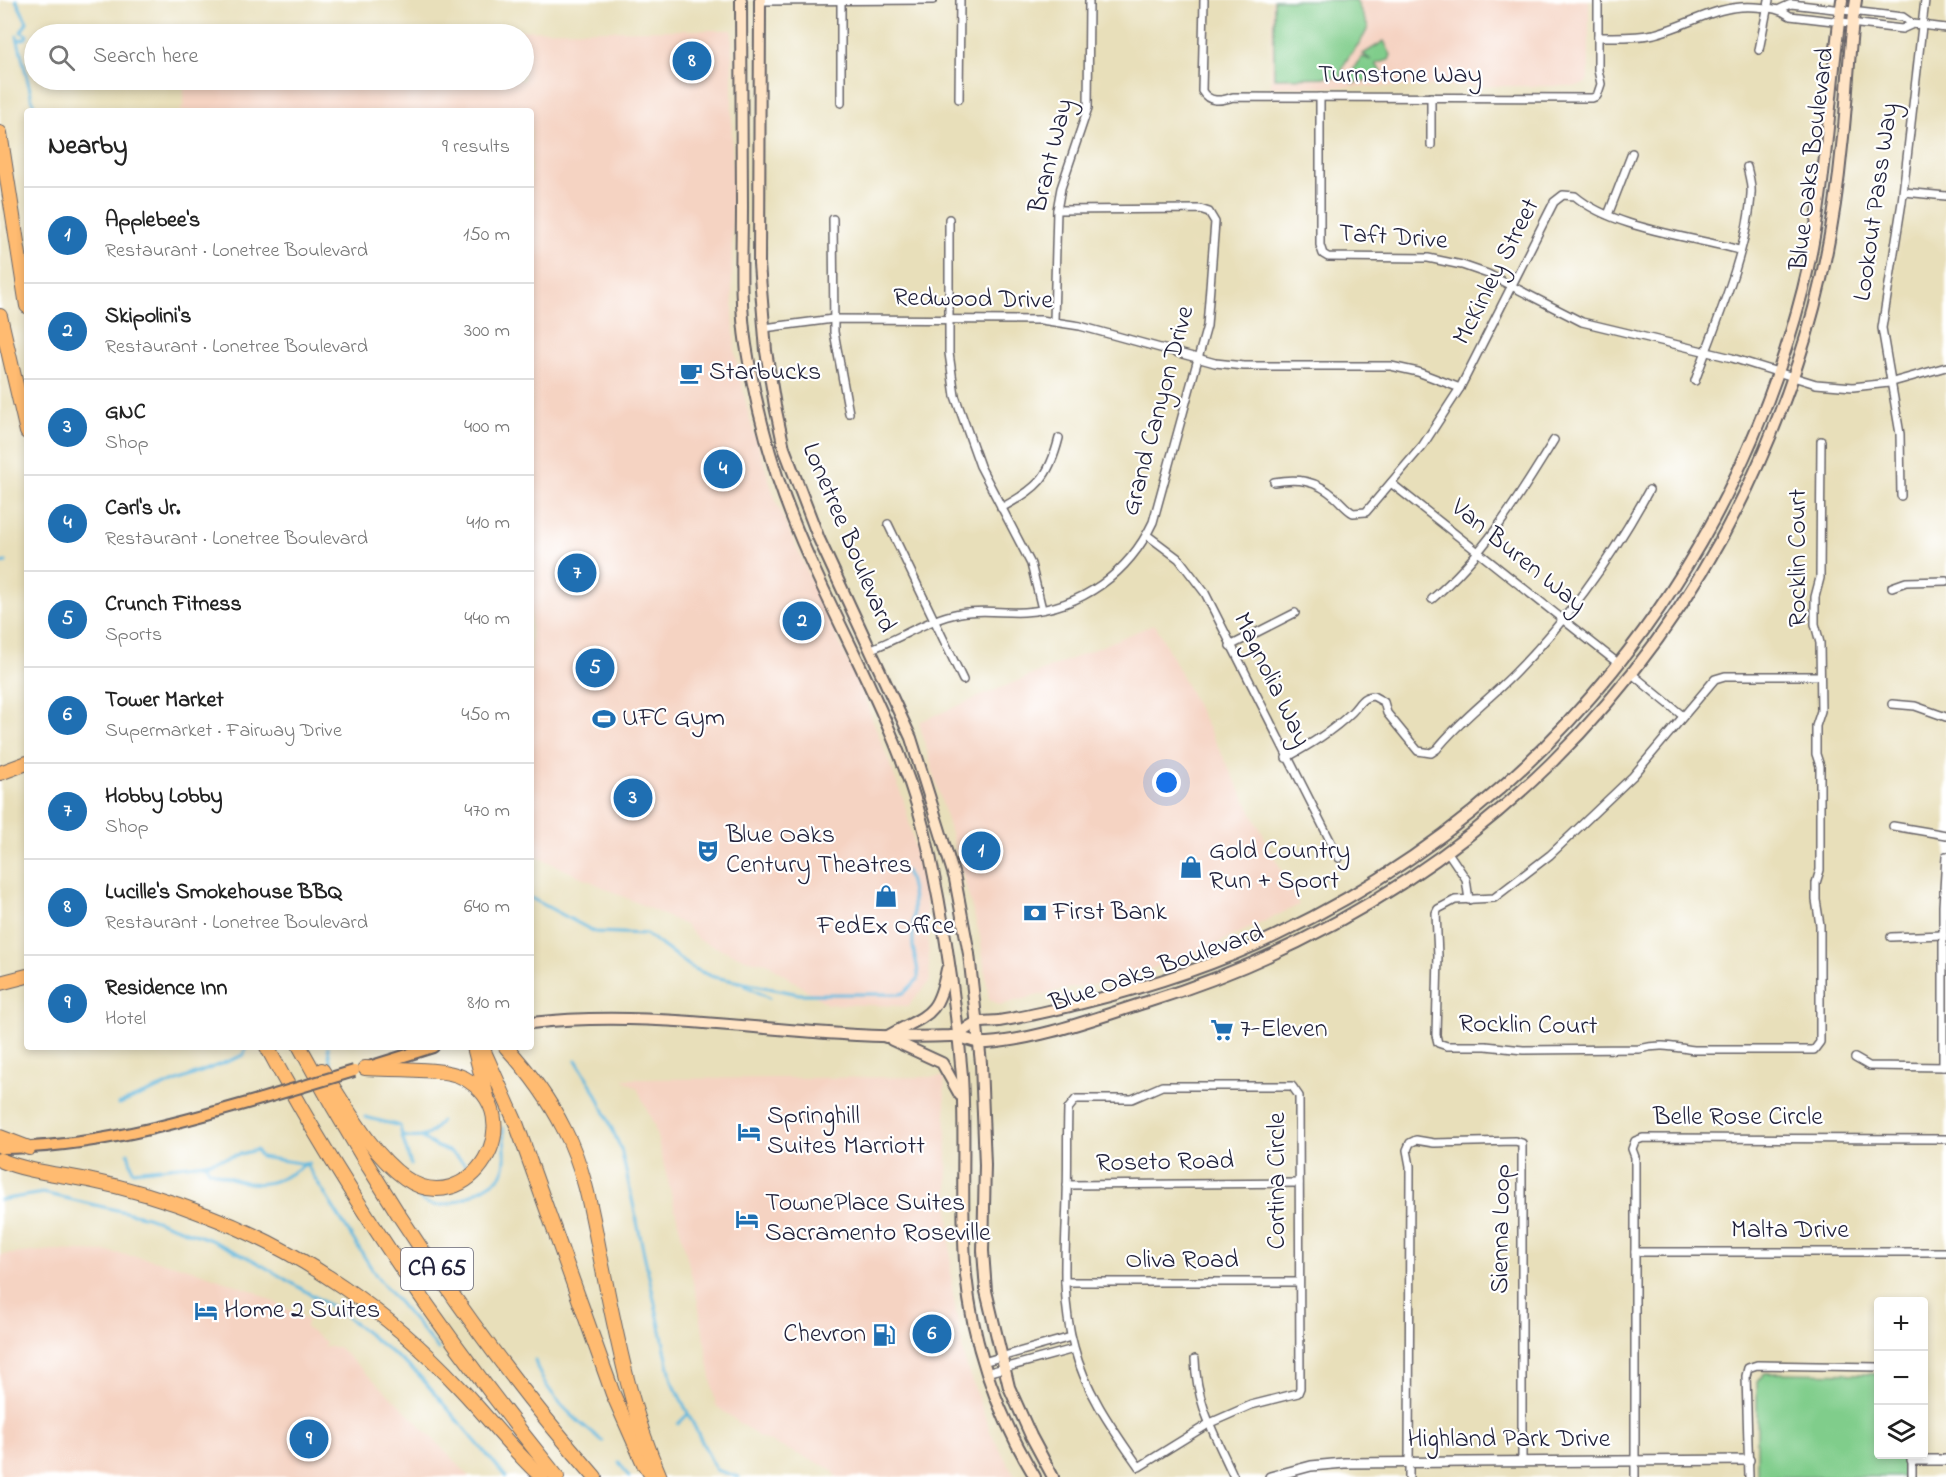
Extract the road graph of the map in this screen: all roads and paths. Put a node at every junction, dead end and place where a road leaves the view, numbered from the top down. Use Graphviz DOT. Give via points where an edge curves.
graph roads {
  1 [pos="741,0"];
  2 [pos="748,0"];
  3 [pos="760,0"];
  4 [pos="841,0"];
  5 [pos="933,0"];
  6 [pos="960,0"];
  7 [pos="1089,0"];
  8 [pos="1204,0"];
  9 [pos="1598,0"];
  10 [pos="1925,0"];
  11 [pos="1768,4"];
  12 [pos="1841,5"];
  13 [pos="1855,6"];
  14 [pos="1780,9"];
  15 [pos="1839,22"];
  16 [pos="1853,24"];
  17 [pos="1917,25"];
  18 [pos="1946,28"];
  19 [pos="1598,37"];
  20 [pos="1759,50"];
  21 [pos="1320,97"];
  22 [pos="1431,97"];
  23 [pos="959,99"];
  24 [pos="841,104"];
  25 [pos="0,133"];
  26 [pos="1431,146"];
  27 [pos="1632,153"];
  28 [pos="1747,167"];
  29 [pos="1904,192"];
  30 [pos="1946,196"];
  31 [pos="1057,210"];
  32 [pos="1608,215"];
  33 [pos="832,219"];
  34 [pos="949,219"];
  35 [pos="1739,250"];
  36 [pos="24,287"];
  37 [pos="1512,287"];
  38 [pos="0,316"];
  39 [pos="833,319"];
  40 [pos="949,319"];
  41 [pos="1054,321"];
  42 [pos="764,328"];
  43 [pos="744,330"];
  44 [pos="1707,351"];
  45 [pos="1198,359"];
  46 [pos="1946,367"];
  47 [pos="1778,372"];
  48 [pos="1793,377"];
  49 [pos="1695,381"];
  50 [pos="1889,383"];
  51 [pos="1460,388"];
  52 [pos="849,413"];
  53 [pos="24,419"];
  54 [pos="1059,438"];
  55 [pos="1554,440"];
  56 [pos="1821,441"];
  57 [pos="1274,482"];
  58 [pos="1392,483"];
  59 [pos="1649,490"];
  60 [pos="1901,496"];
  61 [pos="1000,508"];
  62 [pos="888,524"];
  63 [pos="1147,535"];
  64 [pos="1478,552"];
  65 [pos="1946,581"];
  66 [pos="1892,587"];
  67 [pos="1432,599"];
  68 [pos="1042,609"];
  69 [pos="1295,613"];
  70 [pos="934,620"];
  71 [pos="1562,620"];
  72 [pos="1230,646"];
  73 [pos="871,649"];
  74 [pos="857,657"];
  75 [pos="1620,664"];
  76 [pos="1632,674"];
  77 [pos="1820,676"];
  78 [pos="963,680"];
  79 [pos="1892,704"];
  80 [pos="1683,716"];
  81 [pos="1946,717"];
  82 [pos="1286,758"];
  83 [pos="24,764"];
  84 [pos="0,773"];
  85 [pos="1893,826"];
  86 [pos="1946,835"];
  87 [pos="1447,851"];
  88 [pos="1946,856"];
  89 [pos="1339,858"];
  90 [pos="1469,900"];
  91 [pos="1942,935"];
  92 [pos="1891,937"];
  93 [pos="949,956"];
  94 [pos="24,977"];
  95 [pos="0,983"];
  96 [pos="534,1023"];
  97 [pos="976,1023"];
  98 [pos="957,1035"];
  99 [pos="886,1037"];
  100 [pos="979,1044"];
  101 [pos="269,1050"];
  102 [pos="302,1050"];
  103 [pos="308,1050"];
  104 [pos="423,1050"];
  105 [pos="474,1050"];
  106 [pos="483,1050"];
  107 [pos="508,1050"];
  108 [pos="1855,1058"];
  109 [pos="1944,1067"];
  110 [pos="360,1070"];
  111 [pos="962,1099"];
  112 [pos="490,1105"];
  113 [pos="0,1137"];
  114 [pos="1946,1140"];
  115 [pos="0,1148"];
  116 [pos="29,1148"];
  117 [pos="0,1160"];
  118 [pos="0,1170"];
  119 [pos="25,1170"];
  120 [pos="1299,1183"];
  121 [pos="1067,1185"];
  122 [pos="1635,1252"];
  123 [pos="1946,1252"];
  124 [pos="1065,1282"];
  125 [pos="1299,1282"];
  126 [pos="1071,1337"];
  127 [pos="1074,1349"];
  128 [pos="1000,1357"];
  129 [pos="1195,1359"];
  130 [pos="1874,1367"];
  131 [pos="985,1368"];
  132 [pos="1003,1370"];
  133 [pos="1210,1423"];
  134 [pos="1928,1458"];
  135 [pos="1912,1459"];
  136 [pos="1749,1460"];
  137 [pos="1946,1460"];
  138 [pos="1634,1461"];
  139 [pos="1409,1462"];
  140 [pos="1522,1462"];
  141 [pos="542,1477"];
  142 [pos="557,1477"];
  143 [pos="595,1477"];
  144 [pos="653,1477"];
  145 [pos="660,1477"];
  146 [pos="1035,1477"];
  147 [pos="1053,1477"];
  148 [pos="1234,1477"];
  149 [pos="1270,1477"];
  150 [pos="1409,1477"];
  151 [pos="1635,1477"];
  152 [pos="1749,1477"];
  153 [pos="1912,1477"];
  1 -- 43 [label="main road, Lonetree Boulevard"];
  2 -- 3 [label="main road"];
  3 -- 4 [label="street"];
  3 -- 42 [label="main road, Lonetree Boulevard" via="759,264"];
  4 -- 5 [label="street"];
  4 -- 24 [label="street"];
  6 -- 23 [label="street"];
  7 -- 31 [label="street, Brant Way" via="1088,108"];
  8 -- 21 [label="street, Turnstone Way" via="1203,94 1208,98"];
  9 -- 19 [label="street, Turnstone Way"];
  10 -- 17 [label="street, Lookout Pass Way"];
  11 -- 14 [label="street"];
  11 -- 19 [label="street" via="1722,8 1652,35"];
  11 -- 20 [label="street"];
  12 -- 13 [label="street"];
  12 -- 14 [label="street" via="1791,4"];
  12 -- 15 [label="main road, Blue Oaks Boulevard"];
  13 -- 16 [label="main road, Blue Oaks Boulevard"];
  13 -- 17 [label="street" via="1903,17"];
  14 -- 15 [label="street" via="1790,16"];
  15 -- 16 [label="street"];
  15 -- 47 [label="main road, Blue Oaks Boulevard" via="1816,225 1803,288"];
  16 -- 17 [label="street" via="1902,29"];
  16 -- 48 [label="main road, Blue Oaks Boulevard" via="1832,228"];
  17 -- 18 [label="street"];
  17 -- 29 [label="street, Lookout Pass Way"];
  19 -- 22 [label="street, Turnstone Way" via="1601,84 1592,98"];
  21 -- 22 [label="street, Turnstone Way"];
  21 -- 37 [label="street, Taft Drive" via="1323,254 1334,258 1438,259 1475,269"];
  22 -- 26 [label="street"];
  25 -- 36 [label="highway"];
  27 -- 32 [label="street"];
  28 -- 35 [label="street" via="1751,195"];
  29 -- 30 [label="street"];
  29 -- 50 [label="street, Lookout Pass Way" via="1883,309"];
  31 -- 41 [label="street, Brant Way"];
  31 -- 45 [label="street, Grand Canyon Drive" via="1200,209 1211,214 1216,225 1211,296"];
  32 -- 35 [label="street, McKinley Street"];
  32 -- 37 [label="street, McKinley Street" via="1583,205 1575,196 1558,198"];
  33 -- 39 [label="street"];
  34 -- 40 [label="street"];
  35 -- 44 [label="street"];
  37 -- 44 [label="street, Taft Drive" via="1582,322"];
  37 -- 51 [label="street, McKinley Street"];
  38 -- 53 [label="highway"];
  39 -- 40 [label="street, Redwood Drive"];
  39 -- 42 [label="street, Redwood Drive"];
  39 -- 52 [label="street"];
  40 -- 41 [label="street, Redwood Drive"];
  40 -- 61 [label="street" via="950,365 956,396 980,466"];
  41 -- 45 [label="street, Redwood Drive"];
  42 -- 43 [label="main road"];
  42 -- 73 [label="main road, Lonetree Boulevard" via="784,448 819,539"];
  43 -- 74 [label="main road, Lonetree Boulevard" via="765,434 788,506"];
  44 -- 47 [label="street, Taft Drive"];
  44 -- 49 [label="street"];
  45 -- 51 [label="street, Redwood Drive" via="1244,366 1390,366"];
  45 -- 63 [label="street, Grand Canyon Drive"];
  46 -- 50 [label="street, Taft Drive"];
  47 -- 48 [label="street, Taft Drive"];
  47 -- 75 [label="main road, Blue Oaks Boulevard" via="1716,514 1672,592"];
  48 -- 50 [label="street, Taft Drive" via="1840,387"];
  48 -- 76 [label="main road, Blue Oaks Boulevard" via="1753,481 1732,521 1686,601"];
  50 -- 60 [label="street, Lookout Pass Way" via="1900,434"];
  51 -- 58 [label="street, McKinley Street"];
  54 -- 61 [label="street" via="1052,465 1042,478 1024,495"];
  55 -- 64 [label="street" via="1508,514"];
  56 -- 77 [label="street, Rocklin Court" via="1820,578 1815,597"];
  57 -- 58 [label="street, McKinley Street" via="1292,479 1312,483 1358,514 1366,512"];
  58 -- 64 [label="street, Van Buren Way"];
  59 -- 71 [label="street" via="1607,561"];
  61 -- 68 [label="street" via="1029,558"];
  62 -- 70 [label="street"];
  63 -- 68 [label="street, Grand Canyon Drive" via="1126,565 1104,584 1076,600"];
  63 -- 72 [label="street, Magnolia Way" via="1190,570"];
  64 -- 67 [label="street" via="1459,576"];
  64 -- 71 [label="street, Van Buren Way"];
  65 -- 66 [label="street" via="1906,582"];
  68 -- 70 [label="street, Grand Canyon Drive" via="970,612"];
  69 -- 72 [label="street"];
  70 -- 73 [label="street, Grand Canyon Drive"];
  70 -- 78 [label="street"];
  71 -- 75 [label="street, Van Buren Way"];
  71 -- 82 [label="street" via="1505,683 1431,753 1414,747 1387,713 1384,702 1373,696 1364,698 1323,735"];
  72 -- 82 [label="street, Magnolia Way"];
  73 -- 74 [label="main road"];
  73 -- 97 [label="main road, Lonetree Boulevard" via="914,746 955,879 969,954"];
  74 -- 93 [label="main road, Lonetree Boulevard" via="888,725 920,817"];
  75 -- 76 [label="main road"];
  75 -- 97 [label="main road, Blue Oaks Boulevard" via="1563,728 1491,796 1412,857 1328,909 1249,948 1170,978 1066,1007"];
  76 -- 80 [label="street"];
  76 -- 87 [label="main road, Blue Oaks Boulevard" via="1542,772"];
  77 -- 80 [label="street, Rocklin Court" via="1722,676 1709,683"];
  77 -- 90 [label="street, Rocklin Court" via="1821,711 1816,726 1820,766 1820,870 1816,883 1820,1042 1814,1050 1694,1050 1680,1046 1523,1050 1438,1043 1436,913 1449,902"];
  79 -- 81 [label="street" via="1915,706"];
  80 -- 90 [label="street, Rocklin Court" via="1627,782 1550,855 1494,898"];
  82 -- 89 [label="street, Magnolia Way"];
  83 -- 84 [label="highway"];
  85 -- 86 [label="street"];
  87 -- 90 [label="street" via="1466,879"];
  87 -- 100 [label="main road, Blue Oaks Boulevard" via="1392,890 1335,923 1233,972 1048,1032"];
  88 -- 91 [label="street"];
  91 -- 92 [label="street"];
  91 -- 109 [label="street"];
  93 -- 98 [label="main road, Lonetree Boulevard"];
  93 -- 99 [label="main road" via="936,1006"];
  94 -- 95 [label="highway"];
  96 -- 99 [label="main road" via="624,1018"];
  97 -- 98 [label="main road, Blue Oaks Boulevard"];
  97 -- 100 [label="main road, Lonetree Boulevard"];
  98 -- 99 [label="main road"];
  98 -- 100 [label="main road"];
  98 -- 111 [label="main road, Lonetree Boulevard"];
  99 -- 111 [label="main road" via="942,1063"];
  100 -- 128 [label="main road, Lonetree Boulevard" via="985,1165 983,1262"];
  101 -- 142 [label="highway, CA 65" via="418,1295"];
  102 -- 143 [label="highway, CA 65" via="417,1241 493,1348"];
  103 -- 112 [label="highway" via="390,1164 406,1179 422,1186 458,1184 485,1163 495,1131"];
  104 -- 110 [label="main road"];
  105 -- 112 [label="highway"];
  106 -- 144 [label="highway" via="516,1123 613,1394"];
  107 -- 145 [label="highway" via="536,1083 565,1129 576,1157 629,1390"];
  108 -- 109 [label="street" via="1869,1066"];
  110 -- 112 [label="highway" via="448,1072 465,1079"];
  110 -- 116 [label="main road, bridge" via="156,1128"];
  111 -- 131 [label="main road, Lonetree Boulevard" via="966,1277"];
  113 -- 116 [label="highway"];
  114 -- 122 [label="street, Belle Rose Circle" via="1639,1139 1632,1149"];
  115 -- 116 [label="main road"];
  117 -- 119 [label="highway"];
  118 -- 119 [label="highway"];
  119 -- 141 [label="highway" via="148,1195 206,1215 300,1260 361,1299 421,1348"];
  120 -- 121 [label="street, Roseto Road"];
  120 -- 121 [label="street, Cortina Circle" via="1299,1096 1292,1086 1162,1086 1132,1099 1076,1099 1068,1109"];
  120 -- 125 [label="street, Cortina Circle"];
  121 -- 124 [label="street, Cortina Circle"];
  122 -- 123 [label="street, Malta Drive"];
  122 -- 138 [label="street, Belle Rose Circle"];
  124 -- 125 [label="street, Oliva Road"];
  124 -- 126 [label="street, Cortina Circle"];
  125 -- 133 [label="street, Cortina Circle" via="1298,1393 1251,1405"];
  126 -- 127 [label="street, Cortina Circle"];
  126 -- 128 [label="street"];
  127 -- 132 [label="street"];
  127 -- 133 [label="street, Cortina Circle" via="1113,1429 1140,1467"];
  128 -- 131 [label="street"];
  128 -- 132 [label="main road, Lonetree Boulevard"];
  129 -- 133 [label="street" via="1198,1395"];
  130 -- 136 [label="street" via="1748,1368"];
  131 -- 132 [label="street"];
  131 -- 146 [label="main road, Lonetree Boulevard" via="1005,1420"];
  132 -- 147 [label="main road, Lonetree Boulevard"];
  133 -- 148 [label="street"];
  134 -- 137 [label="street"];
  135 -- 153 [label="street"];
  136 -- 138 [label="street, Highland Park Drive"];
  136 -- 152 [label="street"];
  138 -- 140 [label="street, Highland Park Drive"];
  138 -- 151 [label="street, Belle Rose Circle"];
  139 -- 140 [label="street, Highland Park Drive"];
  139 -- 140 [label="street, Sienna Loop" via="1407,1150 1416,1140 1515,1141 1522,1143 1524,1149"];
  139 -- 149 [label="street, Highland Park Drive" via="1311,1466"];
  139 -- 150 [label="street, Sienna Loop"];
}
